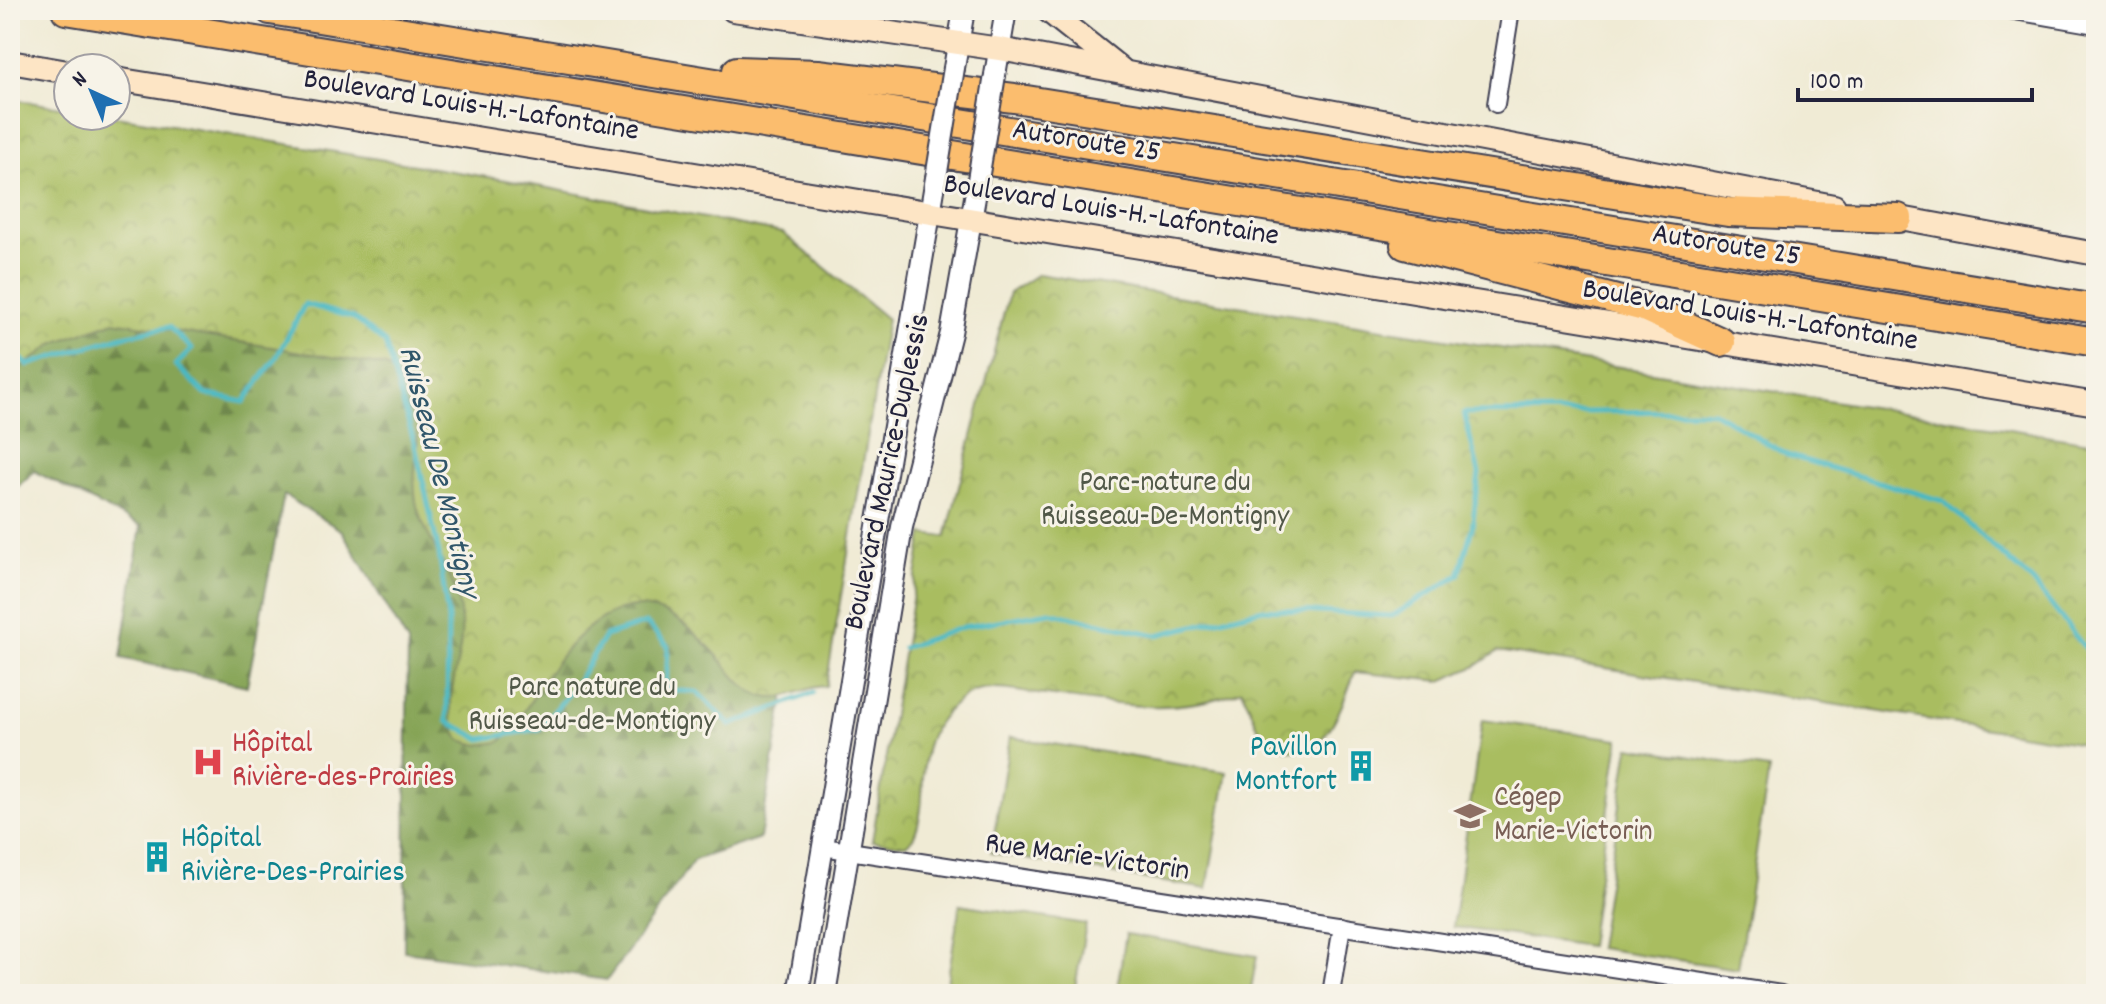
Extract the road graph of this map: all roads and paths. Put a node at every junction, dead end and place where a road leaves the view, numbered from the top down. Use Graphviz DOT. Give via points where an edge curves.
graph roads {
  1 [pos="66,10"];
  2 [pos="270,10"];
  3 [pos="733,10"];
  4 [pos="964,10"];
  5 [pos="1006,10"];
  6 [pos="1047,10"];
  7 [pos="1511,10"];
  8 [pos="2009,10"];
  9 [pos="2096,25"];
  10 [pos="958,43"];
  11 [pos="1000,49"];
  12 [pos="10,62"];
  13 [pos="621,67"];
  14 [pos="52,69"];
  15 [pos="1126,73"];
  16 [pos="132,82"];
  17 [pos="1496,104"];
  18 [pos="1270,207"];
  19 [pos="930,213"];
  20 [pos="1898,218"];
  21 [pos="971,220"];
  22 [pos="2096,254"];
  23 [pos="2096,309"];
  24 [pos="1721,342"];
  25 [pos="2096,342"];
  26 [pos="2096,404"];
  27 [pos="823,847"];
  28 [pos="848,852"];
  29 [pos="1342,926"];
  30 [pos="798,994"];
  31 [pos="825,994"];
  32 [pos="1331,994"];
  33 [pos="1781,994"];
  1 -- 18 [label="highway, Autoroute 25"];
  2 -- 13 [label="highway, Autoroute 25"];
  3 -- 10 [label="main road"];
  4 -- 10 [label="street, Boulevard Maurice-Duplessis"];
  5 -- 11 [label="street, Boulevard Maurice-Duplessis"];
  6 -- 15 [label="main road"];
  7 -- 17 [label="street"];
  8 -- 9 [label="street"];
  10 -- 11 [label="main road"];
  10 -- 19 [label="street, Boulevard Maurice-Duplessis, bridge"];
  11 -- 15 [label="main road"];
  11 -- 21 [label="street, Boulevard Maurice-Duplessis, bridge"];
  12 -- 14 [label="main road"];
  13 -- 20 [label="highway" via="882,81 1728,212"];
  13 -- 23 [label="highway, Autoroute 25"];
  15 -- 20 [label="main road"];
  16 -- 19 [label="main road, Boulevard Louis-H.-Lafontaine"];
  18 -- 24 [label="highway" via="1644,307"];
  18 -- 25 [label="highway, Autoroute 25"];
  19 -- 21 [label="main road, Boulevard Louis-H.-Lafontaine"];
  19 -- 27 [label="street, Boulevard Maurice-Duplessis"];
  20 -- 22 [label="main road"];
  21 -- 24 [label="main road, Boulevard Louis-H.-Lafontaine"];
  21 -- 28 [label="street, Boulevard Maurice-Duplessis" via="951,333 902,527"];
  24 -- 26 [label="main road, Boulevard Louis-H.-Lafontaine"];
  27 -- 28 [label="street, Rue Marie-Victorin"];
  27 -- 30 [label="street, Boulevard Maurice-Duplessis"];
  28 -- 29 [label="street, Rue Marie-Victorin"];
  28 -- 31 [label="street, Boulevard Maurice-Duplessis"];
  29 -- 32 [label="street"];
  29 -- 33 [label="street, Rue Marie-Victorin"];
}
